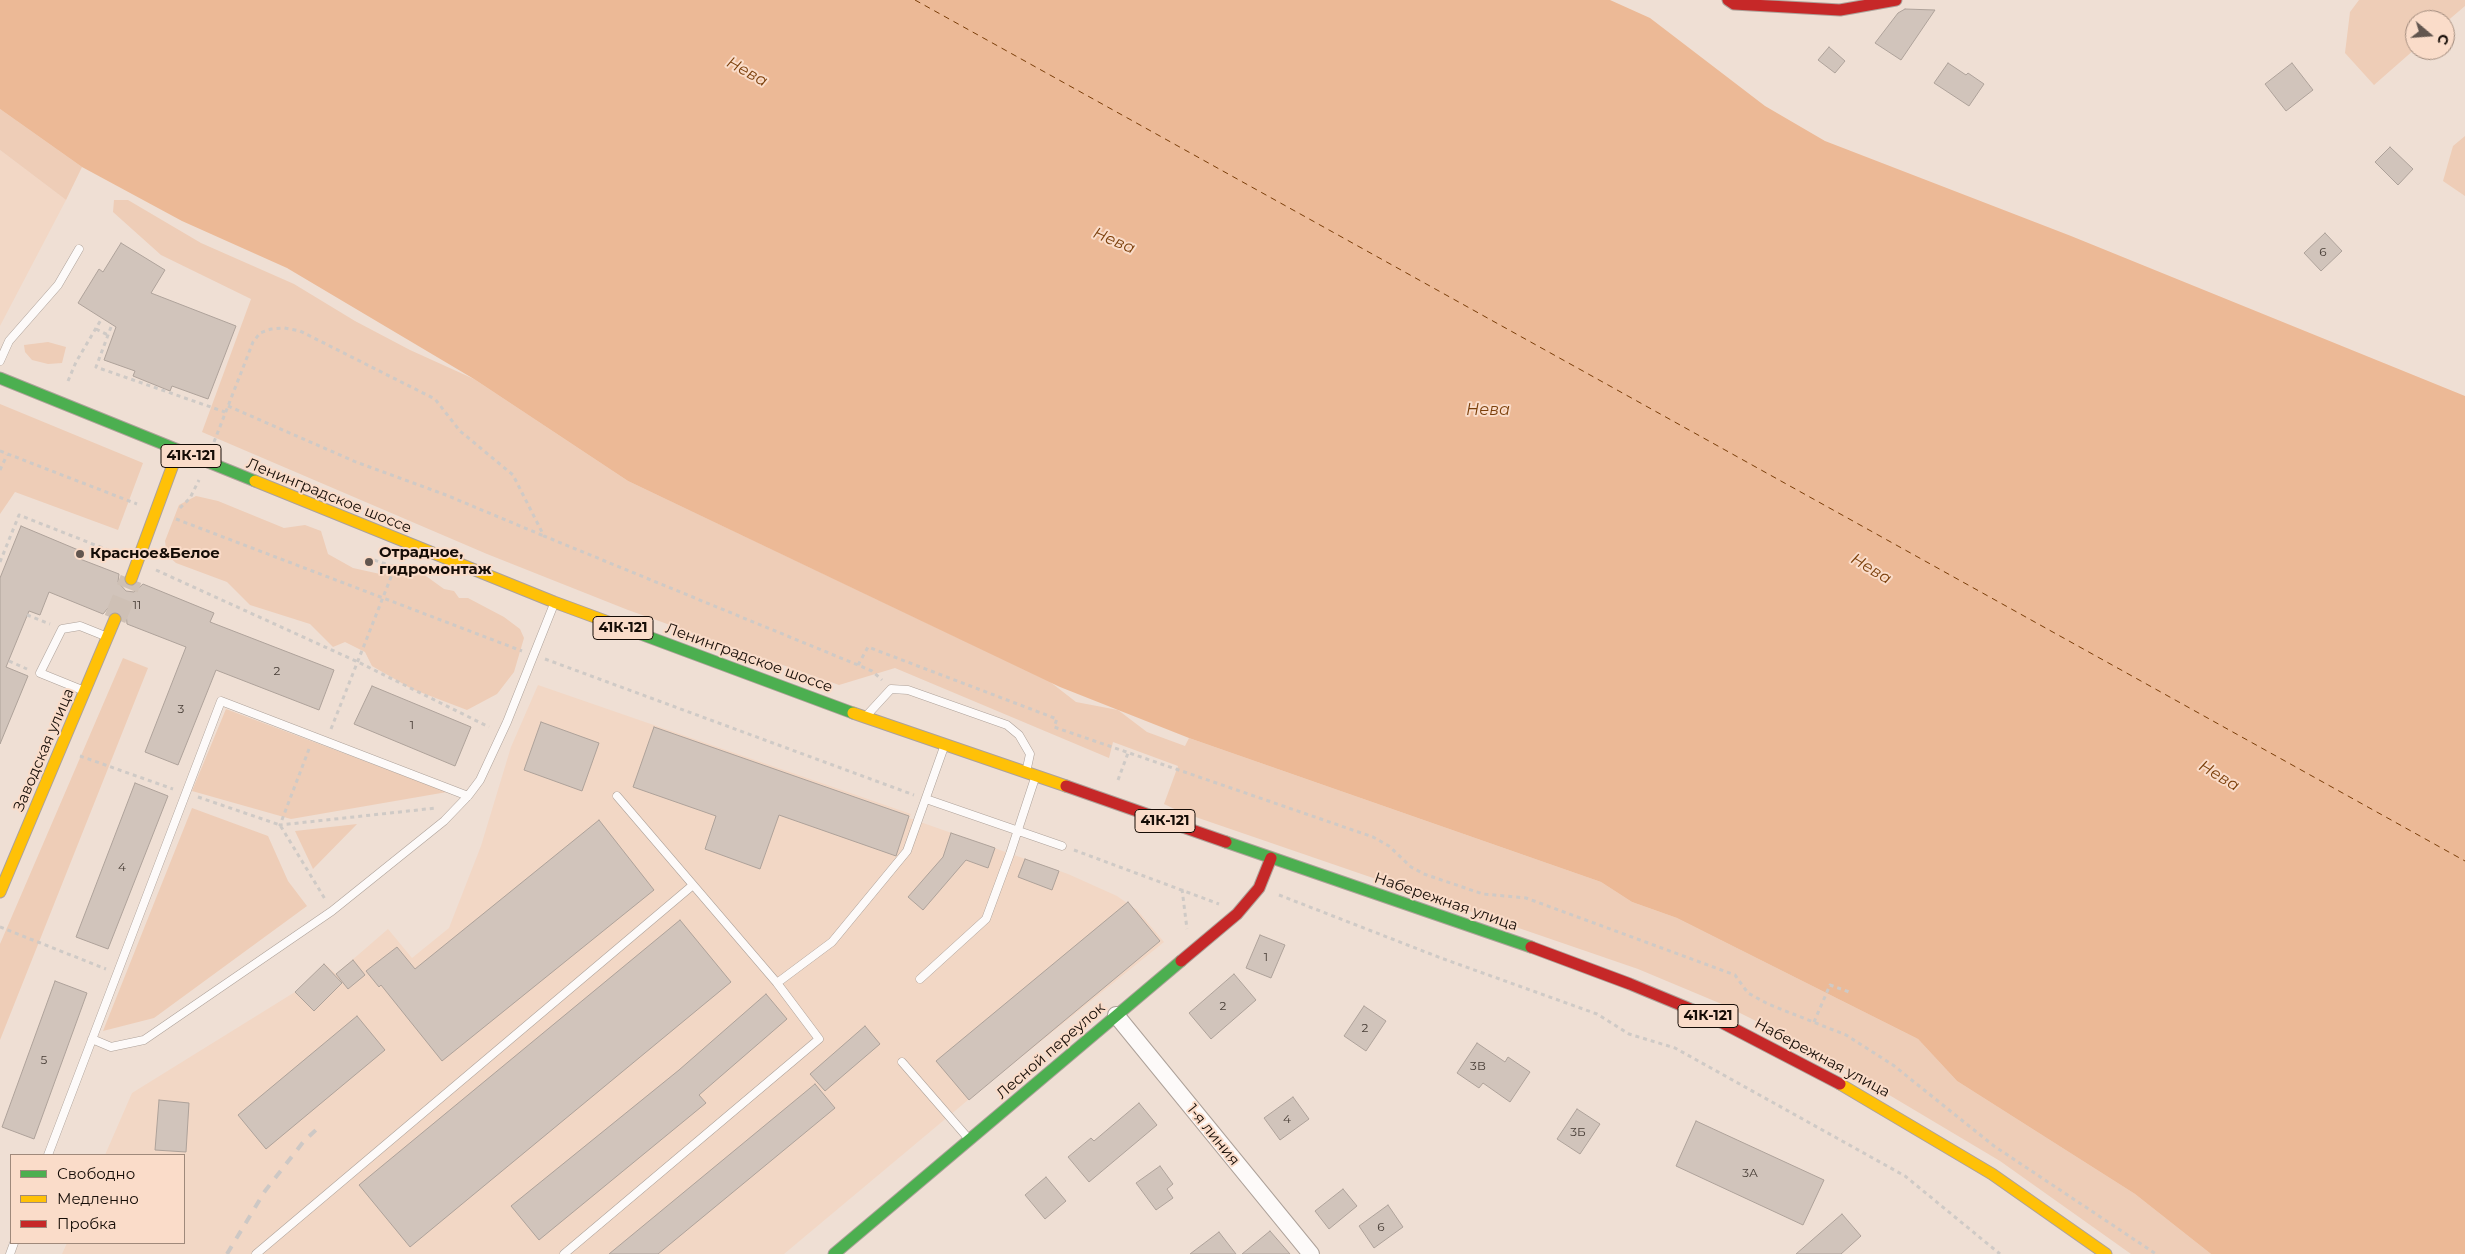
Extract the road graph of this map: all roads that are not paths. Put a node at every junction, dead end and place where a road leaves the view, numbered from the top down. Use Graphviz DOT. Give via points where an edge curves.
graph roads {
  1 [pos="1728,0"];
  2 [pos="1896,0"];
  3 [pos="79,249"];
  4 [pos="0,361"];
  5 [pos="0,378"];
  6 [pos="178,451"];
  7 [pos="131,579"];
  8 [pos="554,602"];
  9 [pos="115,619"];
  10 [pos="107,637"];
  11 [pos="85,691"];
  12 [pos="865,717"];
  13 [pos="945,745"];
  14 [pos="1031,774"];
  15 [pos="468,796"];
  16 [pos="617,796"];
  17 [pos="926,799"];
  18 [pos="1018,830"];
  19 [pos="1062,846"];
  20 [pos="1271,858"];
  21 [pos="693,885"];
  22 [pos="0,892"];
  23 [pos="920,979"];
  24 [pos="777,983"];
  25 [pos="1116,1015"];
  26 [pos="92,1039"];
  27 [pos="902,1062"];
  28 [pos="970,1140"];
  29 [pos="48,1154"];
  30 [pos="2103,1253"];
  31 [pos="256,1254"];
  32 [pos="564,1254"];
  33 [pos="834,1254"];
  34 [pos="1310,1254"];
  1 -- 2 [label="main road" via="1734,4 1840,10"];
  3 -- 4 [label="lane" via="58,285 9,341"];
  5 -- 6 [label="main road, Ленинградское шоссе / 41К-121"];
  6 -- 7 [label="main road"];
  6 -- 8 [label="main road, Ленинградское шоссе / 41К-121"];
  8 -- 12 [label="main road, Ленинградское шоссе / 41К-121"];
  8 -- 15 [label="lane" via="502,733 480,780"];
  9 -- 10 [label="main road, Заводская улица"];
  10 -- 11 [label="main road, Заводская улица"];
  10 -- 11 [label="lane" via="80,626 62,628 40,673"];
  11 -- 22 [label="main road, Заводская улица"];
  12 -- 13 [label="main road, Ленинградское шоссе / 41К-121"];
  12 -- 14 [label="lane" via="892,689 908,690 1007,725 1019,735 1030,754"];
  13 -- 14 [label="main road, Ленинградское шоссе / 41К-121"];
  13 -- 17 [label="lane"];
  14 -- 18 [label="lane"];
  14 -- 20 [label="main road, Ленинградское шоссе / 41К-121"];
  15 -- 26 [label="lane" via="444,820 332,911 144,1040 111,1047"];
  15 -- 26 [label="lane" via="221,701"];
  16 -- 21 [label="lane"];
  17 -- 18 [label="lane"];
  17 -- 24 [label="lane" via="907,851 832,942"];
  18 -- 19 [label="lane"];
  18 -- 23 [label="lane" via="986,919"];
  20 -- 25 [label="main road, Лесной переулок" via="1259,888 1237,914"];
  20 -- 30 [label="main road, Набережная улица / 41К-121" via="1554,955 1717,1020 1890,1112 1992,1174"];
  21 -- 24 [label="lane"];
  21 -- 31 [label="lane"];
  24 -- 32 [label="lane" via="819,1040"];
  25 -- 28 [label="main road, Лесной переулок"];
  25 -- 34 [label="street, 1-я линия"];
  26 -- 29 [label="lane"];
  27 -- 28 [label="lane"];
  28 -- 33 [label="main road, Лесной переулок"];
}
